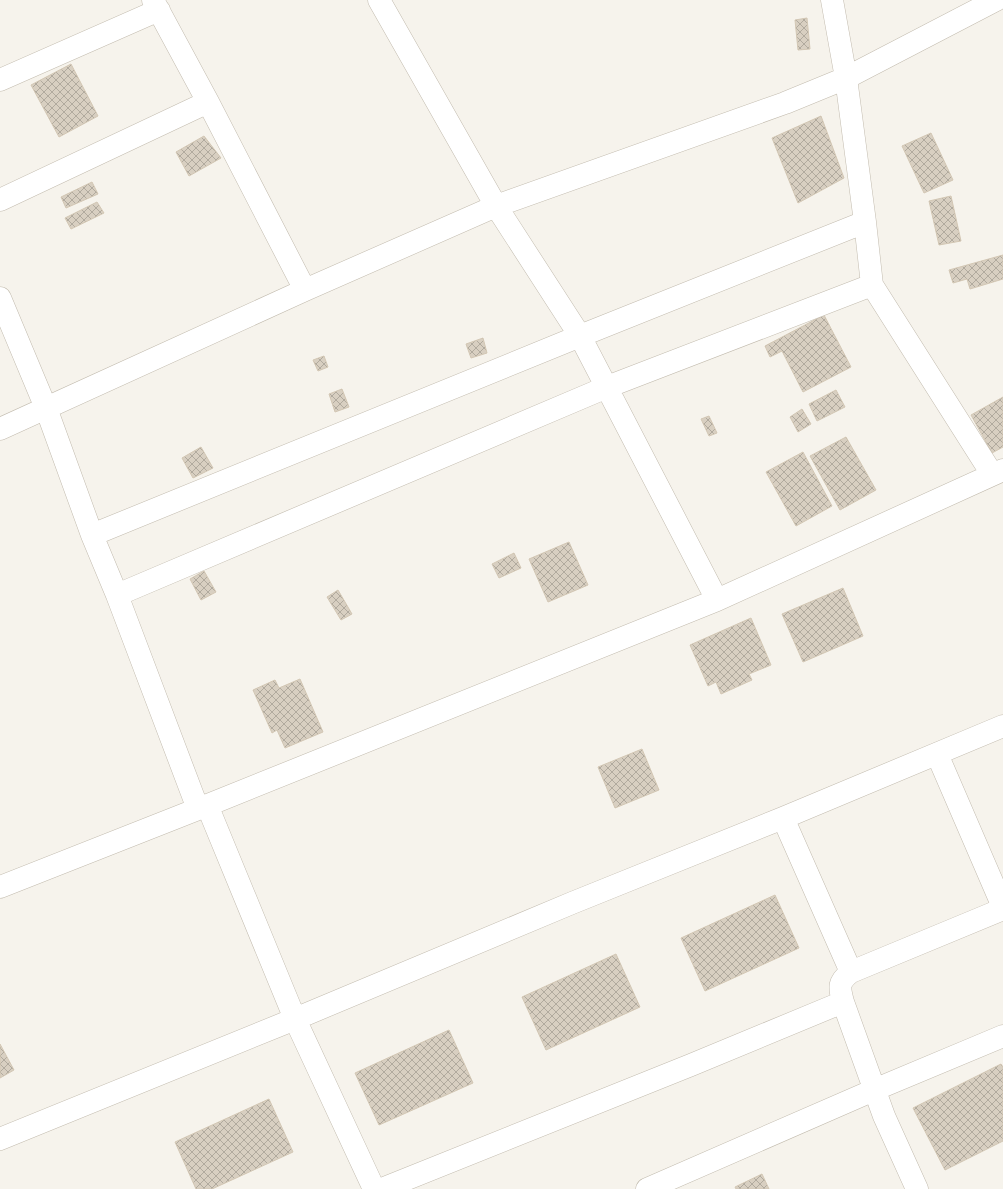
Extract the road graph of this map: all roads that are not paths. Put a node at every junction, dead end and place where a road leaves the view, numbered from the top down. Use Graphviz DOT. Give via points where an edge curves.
graph roads {
  1 [pos="832,0"];
  2 [pos="996,0"];
  3 [pos="383,1"];
  4 [pos="156,5"];
  5 [pos="1003,14"];
  6 [pos="922,39"];
  7 [pos="846,78"];
  8 [pos="0,80"];
  9 [pos="208,102"];
  10 [pos="0,200"];
  11 [pos="496,206"];
  12 [pos="865,222"];
  13 [pos="872,285"];
  14 [pos="305,290"];
  15 [pos="0,298"];
  16 [pos="580,336"];
  17 [pos="607,387"];
  18 [pos="46,408"];
  19 [pos="0,429"];
  20 [pos="997,472"];
  21 [pos="92,535"];
  22 [pos="117,595"];
  23 [pos="717,600"];
  24 [pos="1003,726"];
  25 [pos="937,754"];
  26 [pos="203,807"];
  27 [pos="783,818"];
  28 [pos="0,887"];
  29 [pos="1003,908"];
  30 [pos="851,972"];
  31 [pos="842,1002"];
  32 [pos="295,1019"];
  33 [pos="1003,1036"];
  34 [pos="874,1090"];
  35 [pos="0,1139"];
  36 [pos="374,1189"];
  37 [pos="382,1189"];
  38 [pos="647,1189"];
  39 [pos="917,1189"];
  1 -- 7 [label="street"];
  2 -- 6 [label="street"];
  3 -- 11 [label="street"];
  4 -- 8 [label="street"];
  4 -- 9 [label="street"];
  5 -- 6 [label="street"];
  6 -- 7 [label="street"];
  7 -- 11 [label="street" via="785,103"];
  7 -- 12 [label="street"];
  9 -- 10 [label="street"];
  9 -- 14 [label="street"];
  11 -- 14 [label="street"];
  11 -- 16 [label="street"];
  12 -- 13 [label="street"];
  12 -- 16 [label="street"];
  13 -- 17 [label="street"];
  13 -- 20 [label="street"];
  14 -- 18 [label="street"];
  15 -- 18 [label="street"];
  16 -- 17 [label="street"];
  16 -- 21 [label="street"];
  17 -- 22 [label="street"];
  17 -- 23 [label="street"];
  18 -- 19 [label="street"];
  18 -- 21 [label="street"];
  20 -- 23 [label="street"];
  21 -- 22 [label="street"];
  22 -- 26 [label="street"];
  23 -- 26 [label="street"];
  24 -- 25 [label="street"];
  25 -- 27 [label="street"];
  25 -- 29 [label="street"];
  26 -- 28 [label="street"];
  26 -- 32 [label="street"];
  27 -- 30 [label="street"];
  27 -- 32 [label="street"];
  29 -- 30 [label="street"];
  30 -- 31 [label="street" via="839,988"];
  31 -- 34 [label="street"];
  31 -- 37 [label="street"];
  32 -- 35 [label="street"];
  32 -- 36 [label="street"];
  33 -- 34 [label="street"];
  34 -- 38 [label="street"];
  34 -- 39 [label="street"];
}
